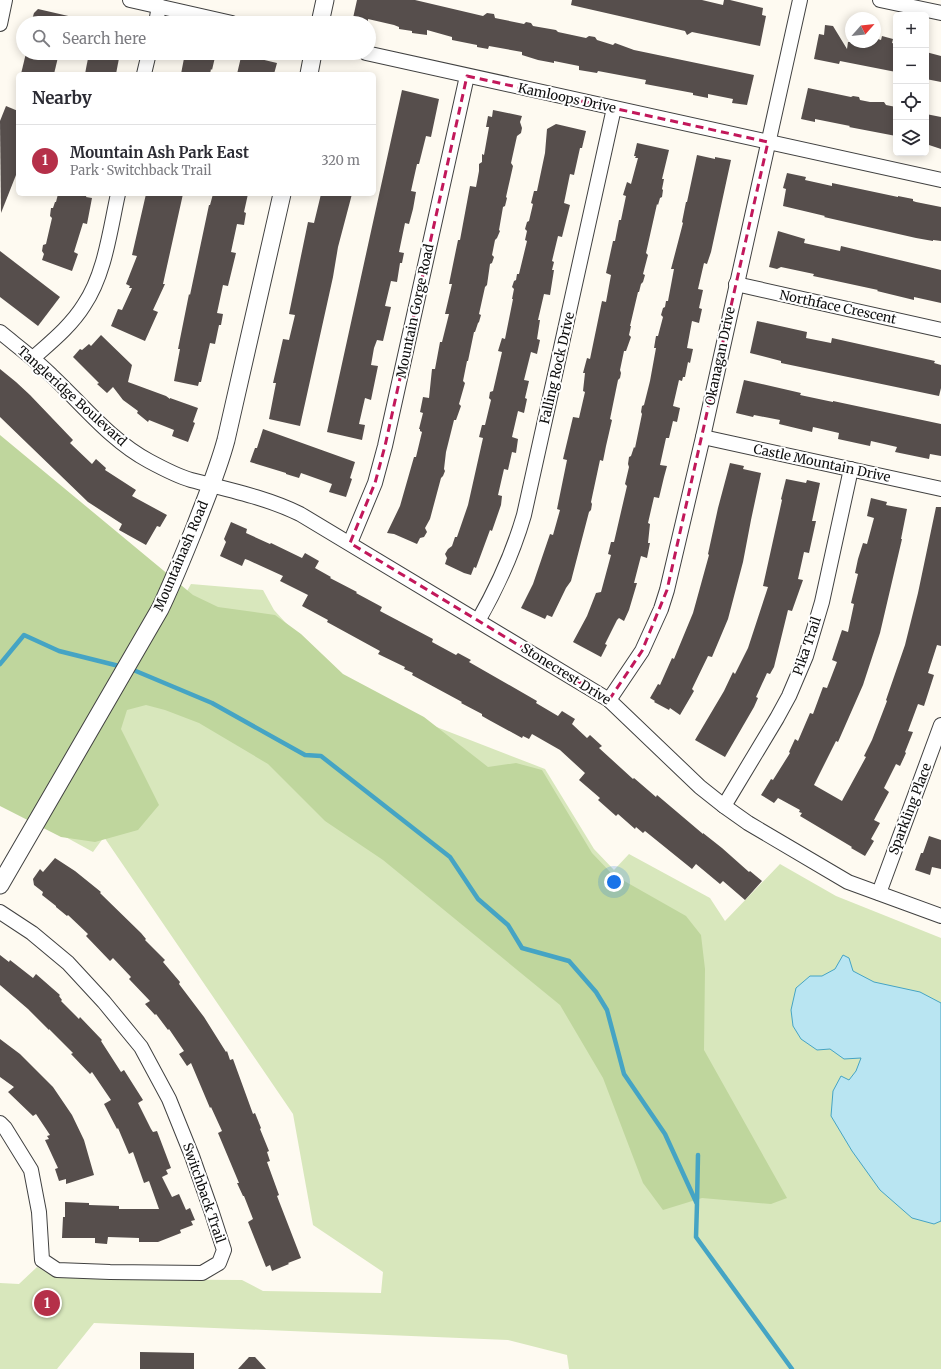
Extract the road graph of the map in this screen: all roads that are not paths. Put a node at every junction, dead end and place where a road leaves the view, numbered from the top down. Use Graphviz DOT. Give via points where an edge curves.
graph roads {
  1 [pos="5,0"];
  2 [pos="130,0"];
  3 [pos="325,0"];
  4 [pos="800,0"];
  5 [pos="880,0"];
  6 [pos="160,6"];
  7 [pos="941,13"];
  8 [pos="158,16"];
  9 [pos="202,16"];
  10 [pos="322,16"];
  11 [pos="0,24"];
  12 [pos="376,55"];
  13 [pos="147,60"];
  14 [pos="312,60"];
  15 [pos="144,72"];
  16 [pos="309,72"];
  17 [pos="467,76"];
  18 [pos="614,108"];
  19 [pos="768,142"];
  20 [pos="941,180"];
  21 [pos="118,196"];
  22 [pos="282,196"];
  23 [pos="736,284"];
  24 [pos="941,330"];
  25 [pos="0,332"];
  26 [pos="33,358"];
  27 [pos="703,436"];
  28 [pos="851,469"];
  29 [pos="211,484"];
  30 [pos="941,490"];
  31 [pos="350,543"];
  32 [pos="478,620"];
  33 [pos="609,700"];
  34 [pos="940,734"];
  35 [pos="724,806"];
  36 [pos="0,885"];
  37 [pos="879,893"];
  38 [pos="0,912"];
  39 [pos="941,916"];
  40 [pos="0,1123"];
  1 -- 11 [label="street"];
  2 -- 6 [label="street"];
  3 -- 10 [label="street"];
  4 -- 19 [label="street, Okanagan Drive"];
  5 -- 7 [label="street"];
  6 -- 8 [label="street"];
  6 -- 9 [label="street"];
  12 -- 17 [label="street, Kamloops Drive"];
  13 -- 15 [label="street"];
  14 -- 16 [label="street"];
  17 -- 18 [label="street, Kamloops Drive"];
  17 -- 31 [label="street, Mountain Gorge Road" via="385,446 375,482"];
  18 -- 19 [label="street, Kamloops Drive"];
  18 -- 32 [label="street, Falling Rock Drive" via="524,515 503,574"];
  19 -- 20 [label="street"];
  19 -- 23 [label="street, Okanagan Drive"];
  21 -- 26 [label="street" via="103,258 85,305"];
  22 -- 29 [label="street, Mountainash Road" via="232,420"];
  23 -- 24 [label="street, Northface Crescent"];
  23 -- 27 [label="street, Okanagan Drive"];
  25 -- 26 [label="street, Tangleridge Boulevard"];
  26 -- 29 [label="street, Tangleridge Boulevard" via="111,434 130,449 165,469 189,479"];
  27 -- 28 [label="street, Castle Mountain Drive"];
  27 -- 33 [label="street, Okanagan Drive" via="661,609 642,651"];
  28 -- 30 [label="street, Castle Mountain Drive"];
  28 -- 35 [label="street, Pika Trail" via="822,602 806,656 777,718"];
  29 -- 31 [label="street, Stonecrest Drive" via="283,506"];
  29 -- 36 [label="street, Mountainash Road" via="160,609"];
  31 -- 32 [label="street, Stonecrest Drive"];
  32 -- 33 [label="street, Stonecrest Drive"];
  33 -- 35 [label="street, Stonecrest Drive" via="700,787"];
  34 -- 37 [label="street, Sparkling Place"];
  35 -- 37 [label="street, Stonecrest Drive" via="841,879"];
  37 -- 39 [label="street, Stonecrest Drive"];
  38 -- 40 [label="street, Switchback Trail" via="32,933 68,963 141,1047 169,1099 212,1210 224,1250 219,1263 202,1273 57,1270 42,1260 39,1212 31,1170"];
}
